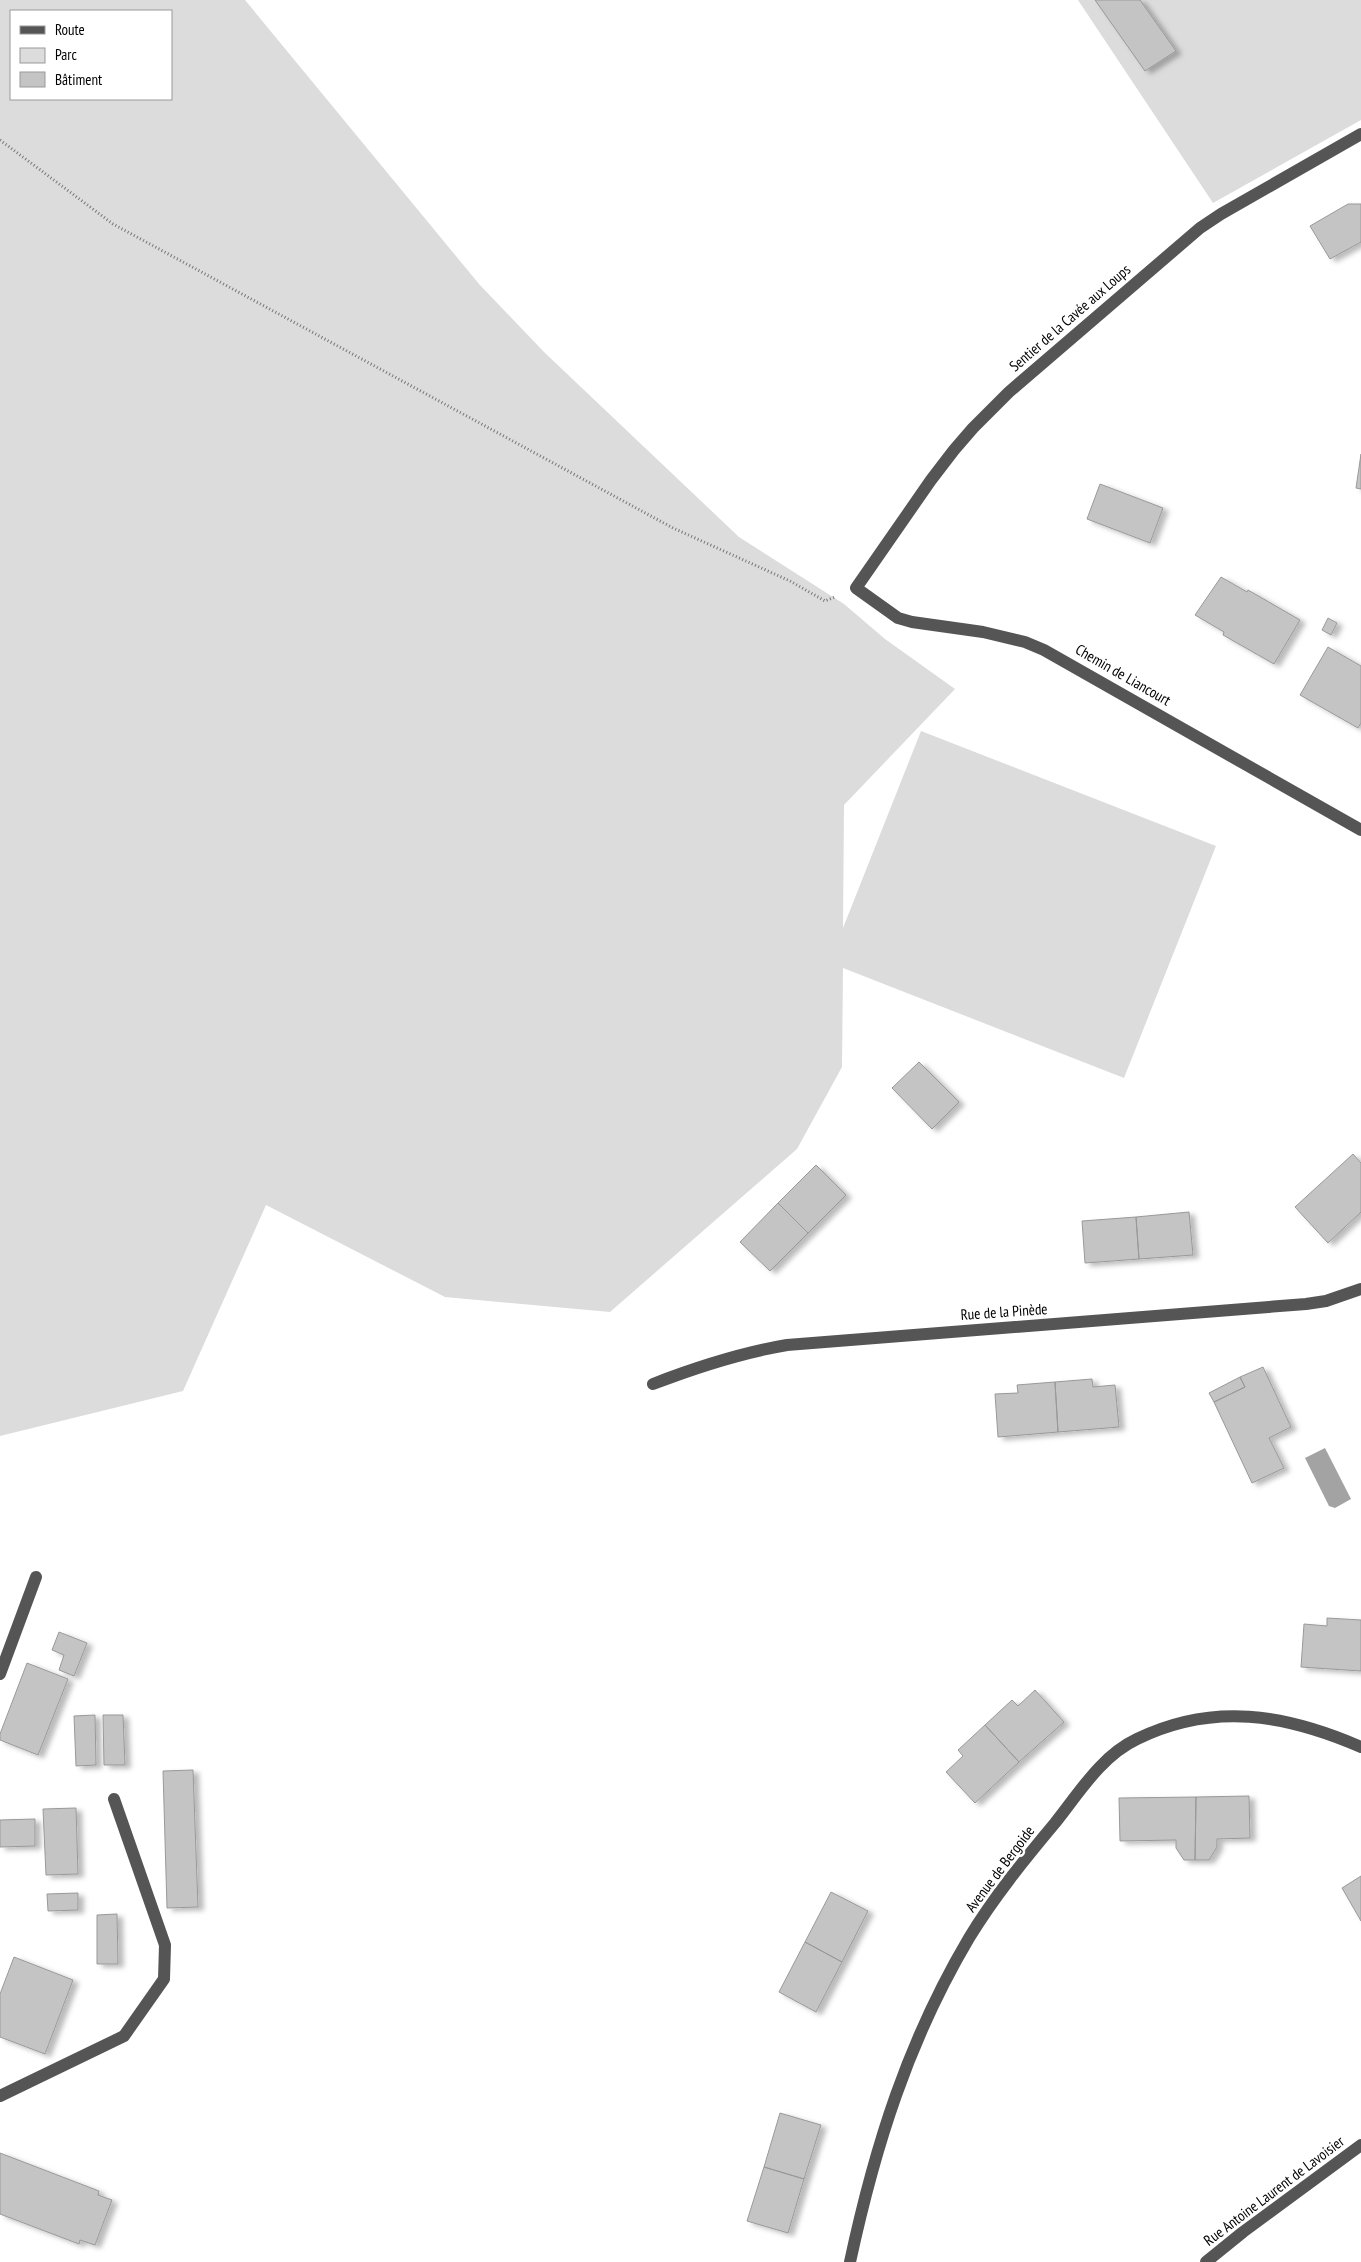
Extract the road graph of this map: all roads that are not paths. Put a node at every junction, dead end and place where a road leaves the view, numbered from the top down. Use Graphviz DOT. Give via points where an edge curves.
graph roads {
  1 [pos="1361,134"];
  2 [pos="856,588"];
  3 [pos="1361,830"];
  4 [pos="1361,1289"];
  5 [pos="653,1384"];
  6 [pos="36,1577"];
  7 [pos="0,1674"];
  8 [pos="1361,1747"];
  9 [pos="114,1799"];
  10 [pos="0,2096"];
  11 [pos="1361,2145"];
  12 [pos="850,2262"];
  13 [pos="1206,2262"];
  1 -- 2 [label="street, Sentier de la Cavée aux Loups" via="1200,228 1010,392 954,450"];
  2 -- 3 [label="street, Chemin de Liancourt" via="898,618 983,632 1044,650"];
  4 -- 5 [label="street, Rue de la Pinède" via="1306,1304 787,1345 716,1361"];
  6 -- 7 [label="street"];
  8 -- 12 [label="street, Avenue de Bergoide" via="1283,1721 1225,1715 1202,1717 1154,1731 1129,1743 1103,1763 1010,1878 970,1937 931,2009 887,2118 866,2187"];
  9 -- 10 [label="street" via="165,1945 164,1979 124,2036"];
  11 -- 13 [label="street, Rue Antoine Laurent de Lavoisier"];
}
